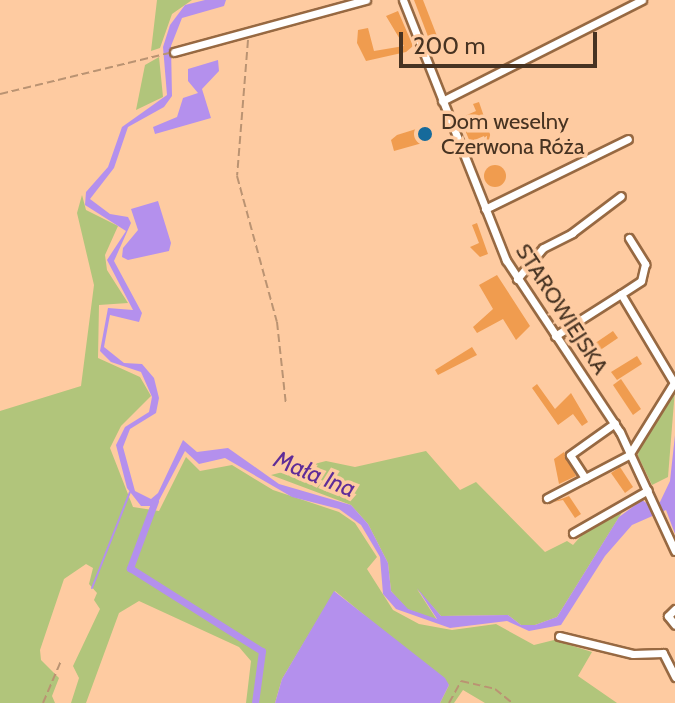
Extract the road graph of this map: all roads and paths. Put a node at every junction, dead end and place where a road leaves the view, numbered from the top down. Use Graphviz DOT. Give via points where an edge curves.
graph roads {
  1 [pos="366,0"];
  2 [pos="403,0"];
  3 [pos="642,0"];
  4 [pos="248,31"];
  5 [pos="174,52"];
  6 [pos="161,54"];
  7 [pos="0,94"];
  8 [pos="442,101"];
  9 [pos="628,139"];
  10 [pos="621,196"];
  11 [pos="485,209"];
  12 [pos="629,238"];
  13 [pos="517,279"];
  14 [pos="621,294"];
  15 [pos="555,336"];
  16 [pos="674,382"];
  17 [pos="286,405"];
  18 [pos="615,423"];
  19 [pos="632,453"];
  20 [pos="585,478"];
  21 [pos="650,494"];
  22 [pos="547,498"];
  23 [pos="573,533"];
  24 [pos="675,551"];
  25 [pos="675,609"];
  26 [pos="675,625"];
  27 [pos="559,636"];
  28 [pos="61,661"];
  29 [pos="675,677"];
  30 [pos="43,703"];
  31 [pos="449,703"];
  32 [pos="512,703"];
  1 -- 4 [label="street"];
  2 -- 8 [label="street, STAROWIEJSKA"];
  3 -- 8 [label="street"];
  4 -- 5 [label="street"];
  4 -- 17 [label="path" via="237,176 277,322"];
  6 -- 7 [label="path"];
  8 -- 11 [label="street, STAROWIEJSKA"];
  9 -- 11 [label="street"];
  10 -- 13 [label="street" via="543,248"];
  11 -- 13 [label="street, STAROWIEJSKA"];
  12 -- 14 [label="street" via="645,264 641,281"];
  13 -- 15 [label="street, STAROWIEJSKA"];
  14 -- 15 [label="street"];
  14 -- 16 [label="street"];
  15 -- 18 [label="street, STAROWIEJSKA"];
  16 -- 19 [label="street"];
  18 -- 19 [label="street, STAROWIEJSKA"];
  18 -- 20 [label="street" via="570,455"];
  19 -- 20 [label="street"];
  19 -- 21 [label="street, STAROWIEJSKA"];
  20 -- 22 [label="street"];
  21 -- 23 [label="street"];
  21 -- 24 [label="street, STAROWIEJSKA"];
  25 -- 26 [label="street" via="668,616"];
  27 -- 29 [label="street" via="633,654 663,653"];
  28 -- 30 [label="path"];
  31 -- 32 [label="path" via="461,681 495,689"];
}
